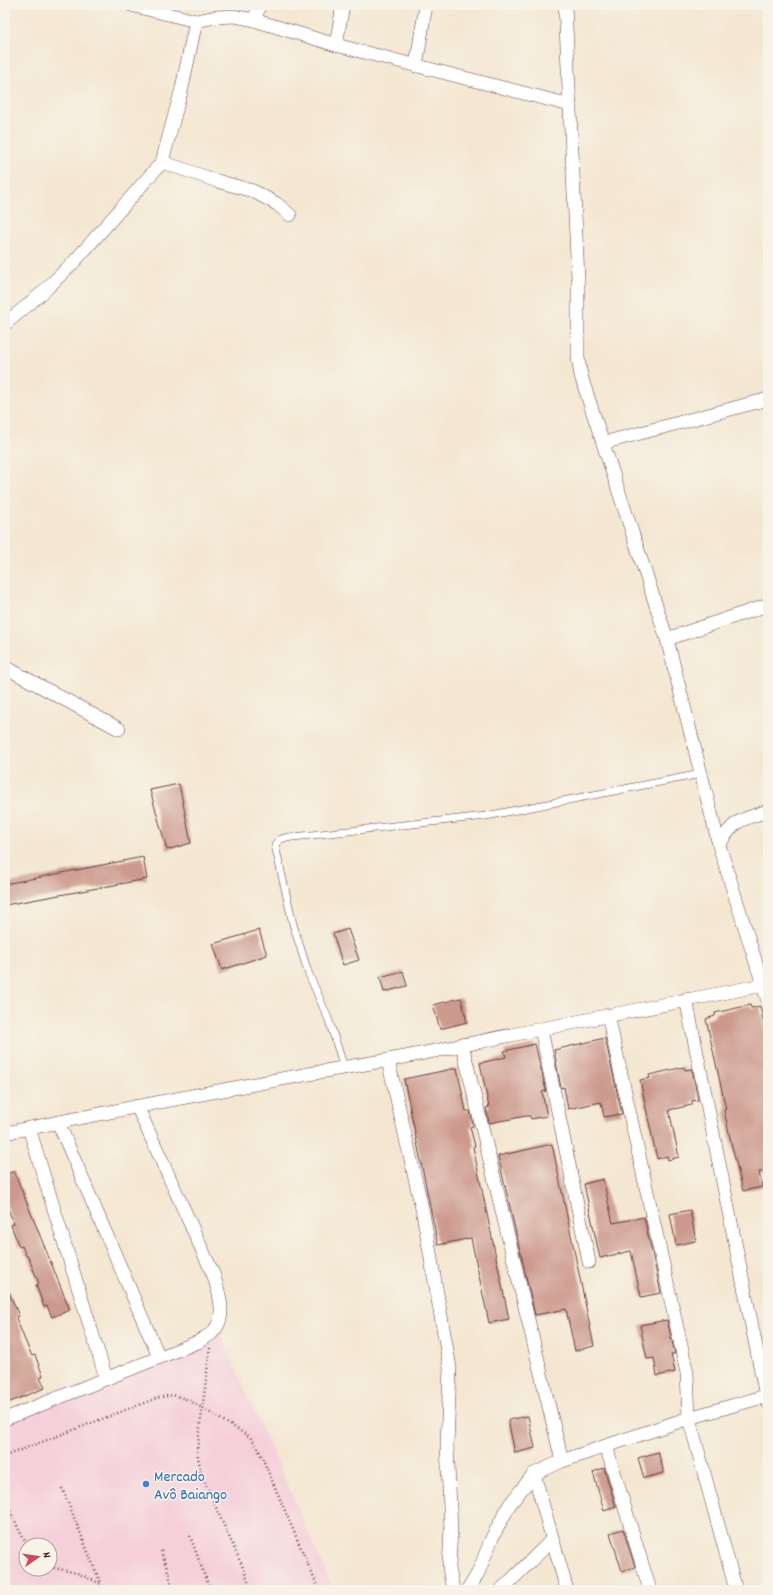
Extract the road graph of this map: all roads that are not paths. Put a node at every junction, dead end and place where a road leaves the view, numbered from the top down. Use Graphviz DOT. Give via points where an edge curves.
graph roads {
  1 [pos="131,5"];
  2 [pos="260,5"];
  3 [pos="343,5"];
  4 [pos="426,5"];
  5 [pos="565,5"];
  6 [pos="254,20"];
  7 [pos="196,21"];
  8 [pos="336,45"];
  9 [pos="416,66"];
  10 [pos="570,105"];
  11 [pos="162,162"];
  12 [pos="290,215"];
  13 [pos="5,324"];
  14 [pos="768,398"];
  15 [pos="603,443"];
  16 [pos="768,605"];
  17 [pos="667,639"];
  18 [pos="5,667"];
  19 [pos="119,729"];
  20 [pos="701,774"];
  21 [pos="768,811"];
  22 [pos="718,845"];
  23 [pos="764,985"];
  24 [pos="686,999"];
  25 [pos="768,1001"];
  26 [pos="608,1015"];
  27 [pos="541,1029"];
  28 [pos="462,1044"];
  29 [pos="388,1060"];
  30 [pos="344,1067"];
  31 [pos="137,1106"];
  32 [pos="58,1122"];
  33 [pos="29,1128"];
  34 [pos="5,1133"];
  35 [pos="589,1262"];
  36 [pos="159,1357"];
  37 [pos="106,1378"];
  38 [pos="767,1398"];
  39 [pos="5,1418"];
  40 [pos="690,1418"];
  41 [pos="606,1446"];
  42 [pos="562,1461"];
  43 [pos="534,1474"];
  44 [pos="552,1540"];
  45 [pos="453,1590"];
  46 [pos="468,1590"];
  47 [pos="501,1590"];
  48 [pos="567,1590"];
  49 [pos="650,1590"];
  50 [pos="736,1590"];
  1 -- 7 [label="street"];
  2 -- 6 [label="street"];
  3 -- 8 [label="street"];
  4 -- 9 [label="street"];
  5 -- 10 [label="street"];
  6 -- 7 [label="street" via="228,16"];
  6 -- 8 [label="street"];
  7 -- 11 [label="street" via="182,88"];
  8 -- 9 [label="street"];
  9 -- 10 [label="street"];
  10 -- 15 [label="street" via="578,278 578,358 581,376"];
  11 -- 12 [label="street" via="253,191 277,204"];
  11 -- 13 [label="street" via="74,262"];
  14 -- 15 [label="street"];
  15 -- 17 [label="street"];
  16 -- 17 [label="street"];
  17 -- 20 [label="street"];
  18 -- 19 [label="street"];
  20 -- 22 [label="street"];
  20 -- 30 [label="lane" via="486,816 279,840 275,845 293,924"];
  21 -- 22 [label="street" via="732,825"];
  22 -- 23 [label="street"];
  23 -- 24 [label="street"];
  23 -- 25 [label="street"];
  24 -- 26 [label="street"];
  24 -- 38 [label="street"];
  26 -- 27 [label="street"];
  26 -- 40 [label="street" via="687,1373"];
  27 -- 28 [label="street"];
  27 -- 35 [label="street"];
  28 -- 29 [label="street"];
  28 -- 42 [label="street"];
  29 -- 30 [label="street"];
  29 -- 45 [label="street" via="423,1213 450,1368 447,1446 451,1528 449,1568"];
  30 -- 31 [label="street"];
  31 -- 32 [label="street"];
  31 -- 36 [label="street" via="214,1276 220,1296 222,1317 212,1333 198,1342"];
  32 -- 33 [label="street"];
  32 -- 36 [label="street"];
  33 -- 34 [label="street"];
  33 -- 37 [label="street"];
  36 -- 37 [label="street"];
  37 -- 39 [label="street"];
  38 -- 40 [label="street"];
  40 -- 41 [label="street"];
  40 -- 50 [label="street"];
  41 -- 42 [label="street"];
  41 -- 49 [label="street"];
  42 -- 43 [label="street"];
  43 -- 44 [label="street"];
  43 -- 46 [label="street" via="510,1504"];
  44 -- 47 [label="street"];
  44 -- 48 [label="street"];
}
